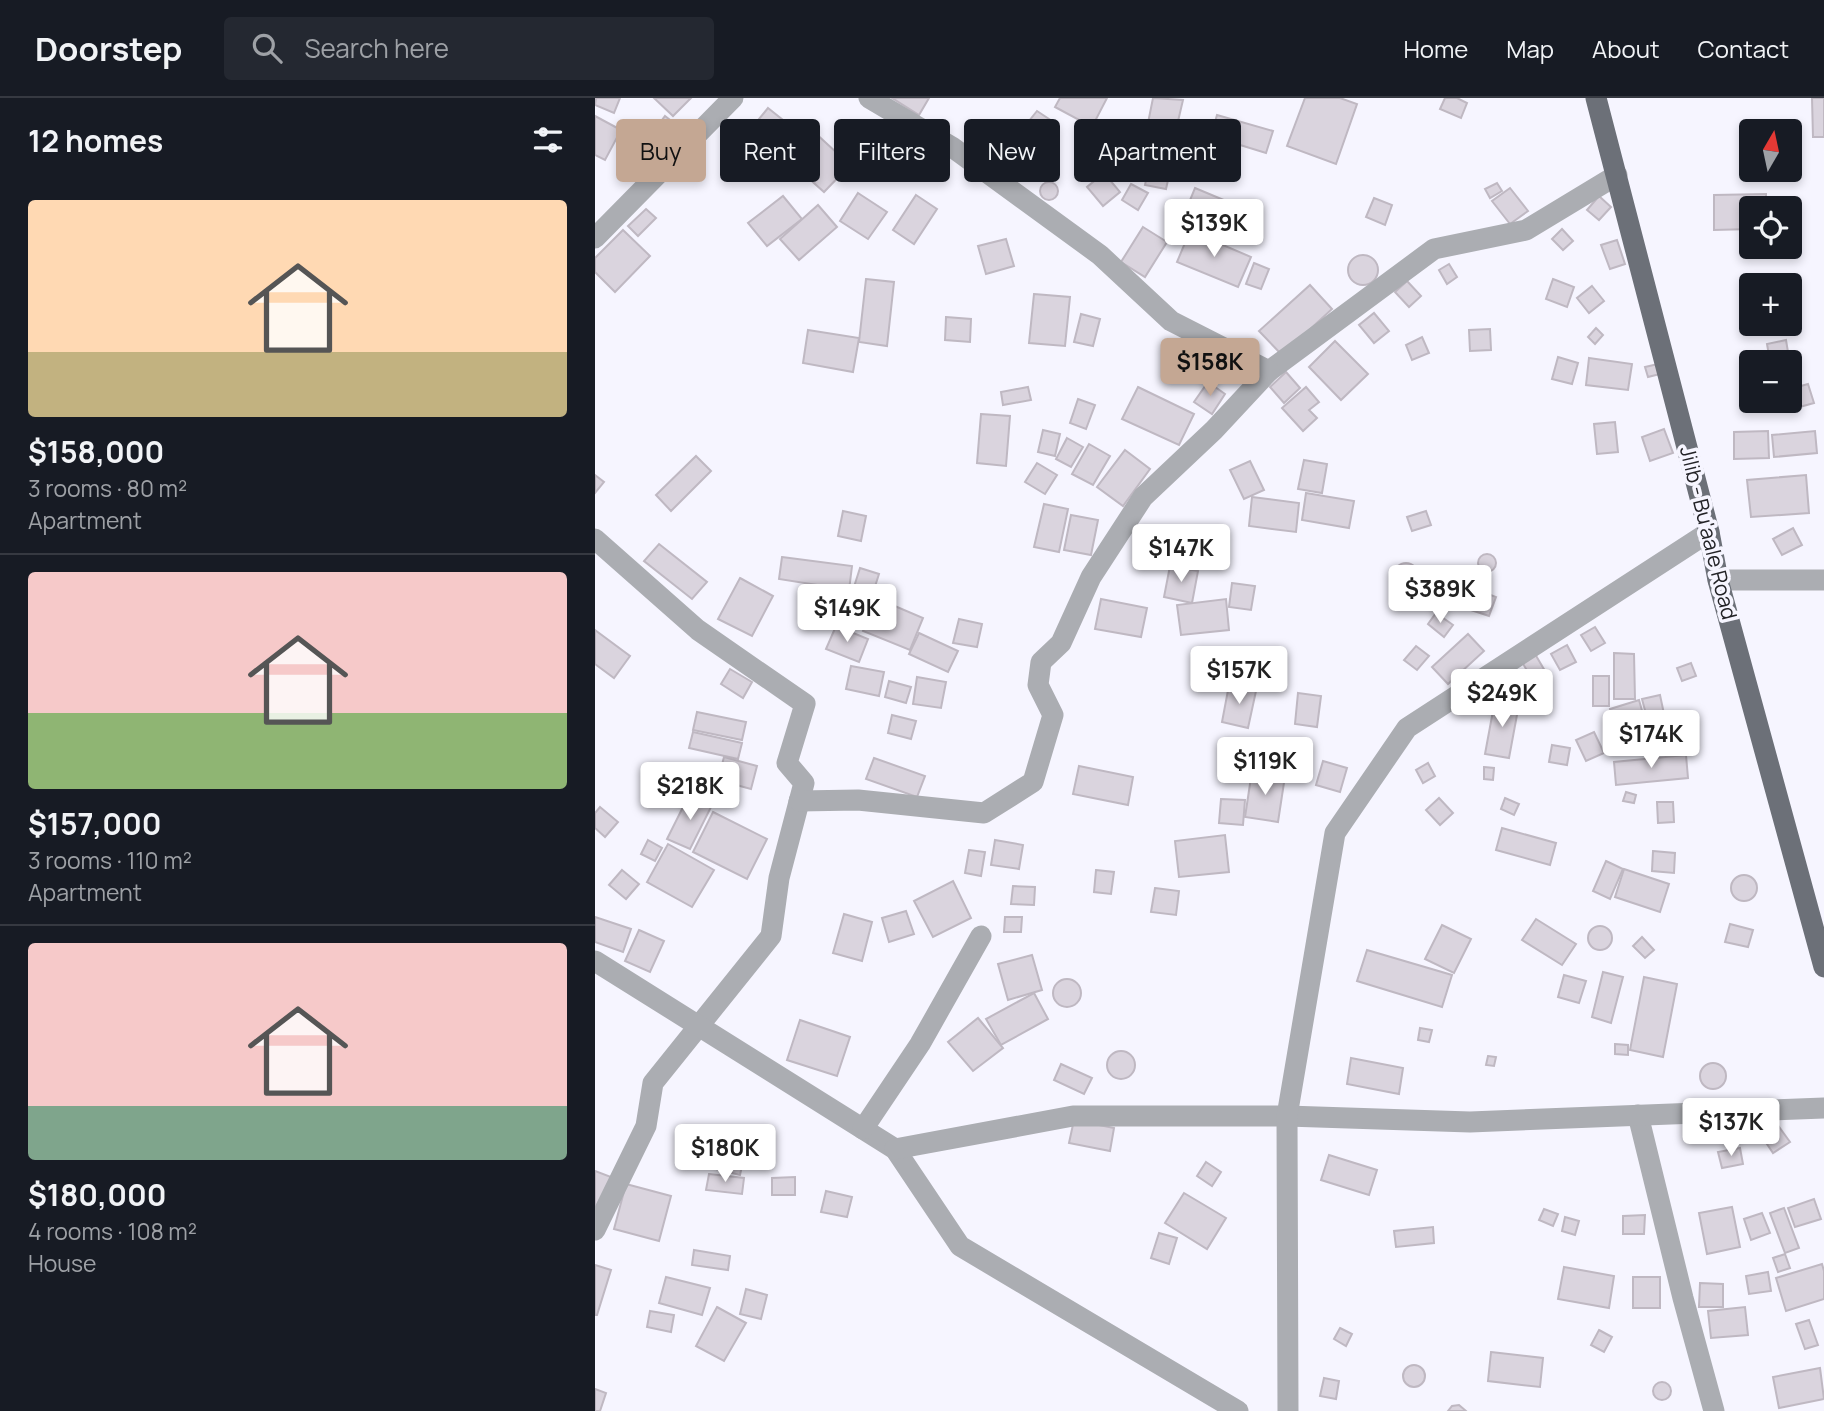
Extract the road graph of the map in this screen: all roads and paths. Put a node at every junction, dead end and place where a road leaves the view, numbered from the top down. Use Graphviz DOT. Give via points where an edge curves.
graph roads {
  1 [pos="733,98"];
  2 [pos="869,98"];
  3 [pos="1596,98"];
  4 [pos="1617,175"];
  5 [pos="595,238"];
  6 [pos="1269,371"];
  7 [pos="1709,532"];
  8 [pos="595,539"];
  9 [pos="1718,580"];
  10 [pos="1824,580"];
  11 [pos="799,801"];
  12 [pos="981,936"];
  13 [pos="595,961"];
  14 [pos="1824,967"];
  15 [pos="698,1025"];
  16 [pos="1824,1108"];
  17 [pos="1638,1115"];
  18 [pos="1287,1116"];
  19 [pos="863,1129"];
  20 [pos="895,1150"];
  21 [pos="595,1230"];
  22 [pos="1238,1411"];
  23 [pos="1288,1411"];
  24 [pos="1714,1411"];
  1 -- 5 [label="street"];
  2 -- 6 [label="street" via="952,147 1100,254 1171,321"];
  3 -- 4 [label="main road, Jilib - Bu'aale Road"];
  4 -- 6 [label="street" via="1526,230 1434,248"];
  4 -- 7 [label="main road, Jilib - Bu'aale Road"];
  6 -- 11 [label="street" via="1143,497 1091,577 1061,643 1041,662 1038,685 1053,715 1033,782 984,813 858,800"];
  7 -- 9 [label="main road, Jilib - Bu'aale Road"];
  7 -- 18 [label="street" via="1407,728 1335,833"];
  8 -- 11 [label="street" via="698,630 805,704 787,762 804,783"];
  9 -- 10 [label="street"];
  9 -- 14 [label="main road, Jilib - Bu'aale Road"];
  11 -- 15 [label="street" via="779,878 771,936"];
  12 -- 19 [label="street" via="920,1044"];
  13 -- 15 [label="street"];
  15 -- 19 [label="street"];
  15 -- 21 [label="street" via="653,1083 646,1126"];
  16 -- 17 [label="street"];
  17 -- 18 [label="street" via="1470,1122"];
  17 -- 24 [label="street"];
  18 -- 20 [label="street" via="1073,1116"];
  18 -- 23 [label="street"];
  19 -- 20 [label="street"];
  20 -- 22 [label="street" via="960,1246"];
}
